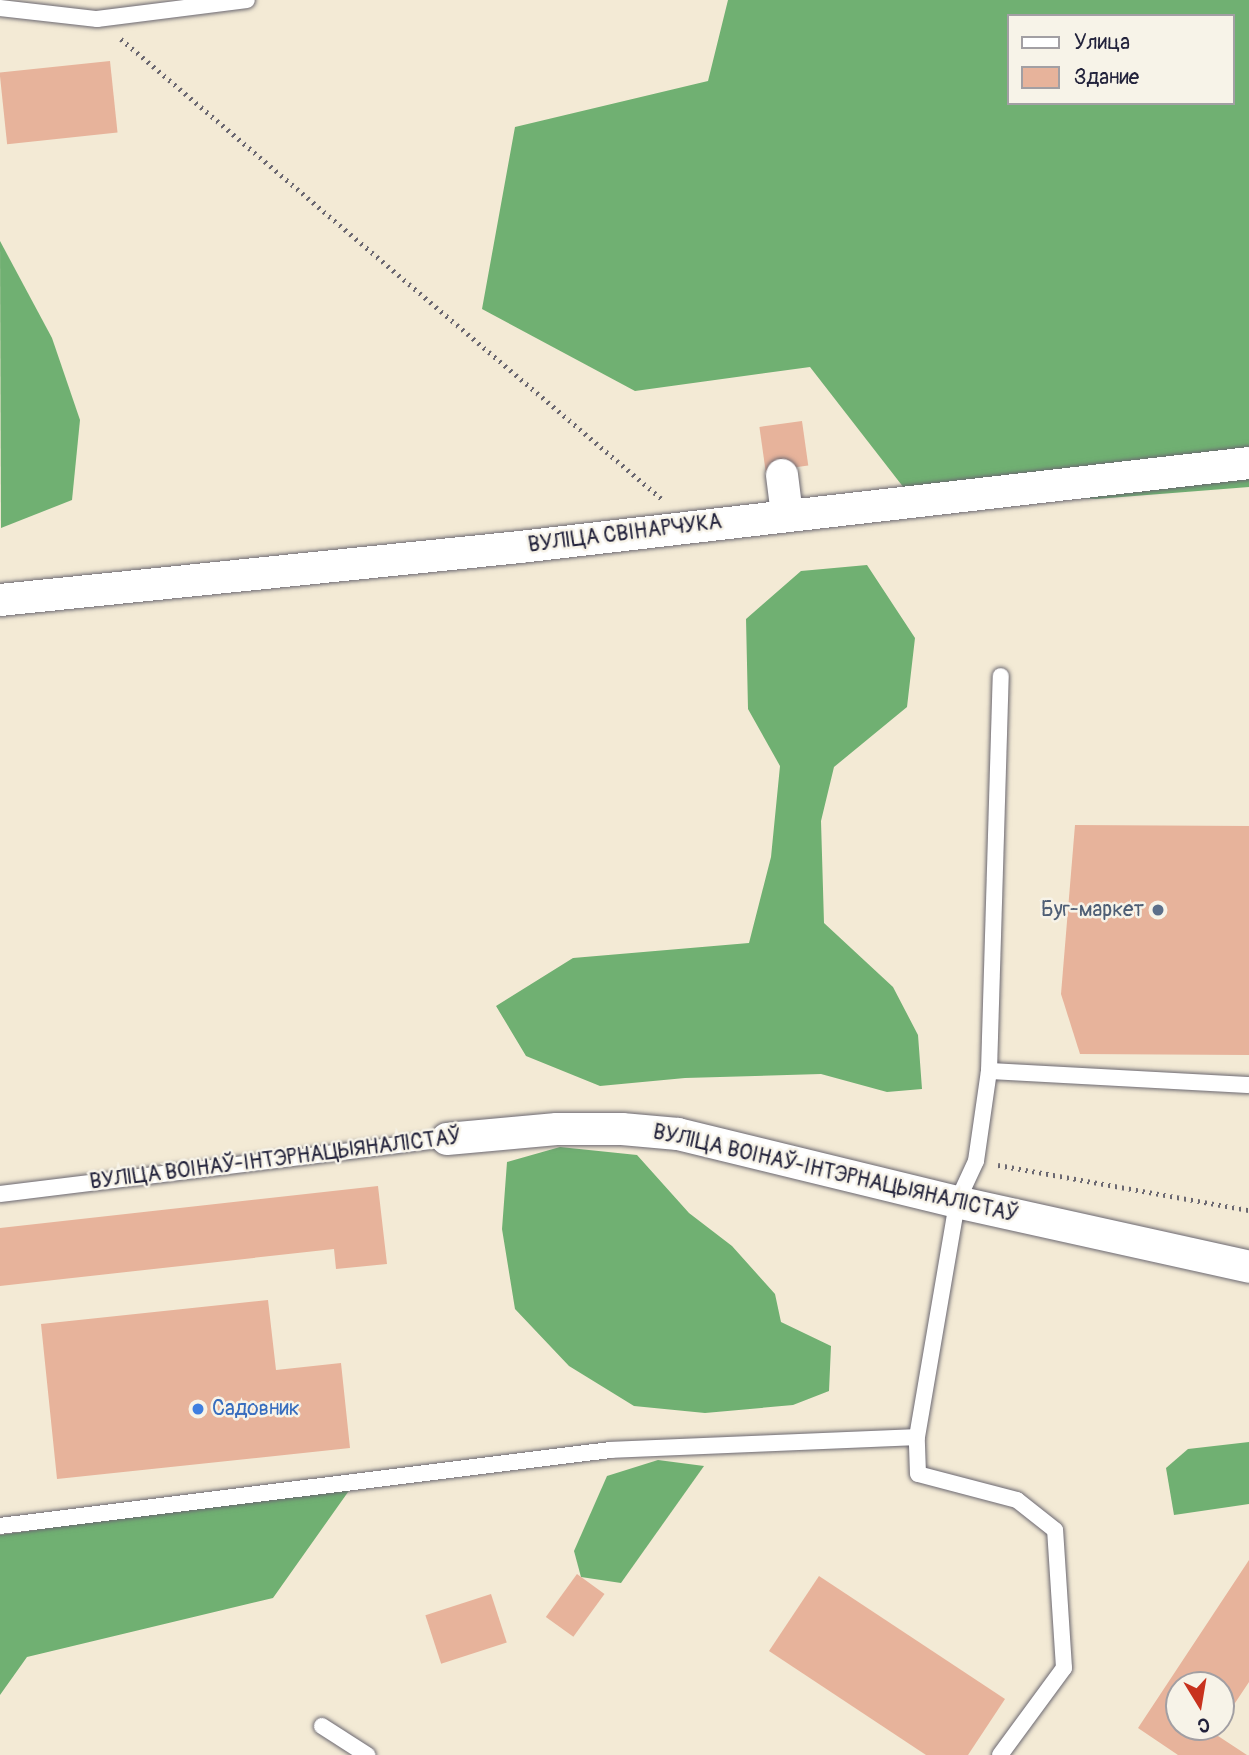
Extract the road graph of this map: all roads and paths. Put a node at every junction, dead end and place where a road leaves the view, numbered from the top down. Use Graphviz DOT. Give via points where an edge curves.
graph roads {
  1 [pos="247,0"];
  2 [pos="0,8"];
  3 [pos="97,19"];
  4 [pos="1249,463"];
  5 [pos="782,475"];
  6 [pos="787,515"];
  7 [pos="693,526"];
  8 [pos="0,600"];
  9 [pos="1001,676"];
  10 [pos="989,1071"];
  11 [pos="1249,1085"];
  12 [pos="447,1139"];
  13 [pos="976,1161"];
  14 [pos="0,1194"];
  15 [pos="957,1202"];
  16 [pos="1249,1209"];
  17 [pos="1249,1267"];
  18 [pos="918,1437"];
  19 [pos="0,1526"];
  20 [pos="322,1726"];
  21 [pos="367,1755"];
  22 [pos="1000,1755"];
  1 -- 3 [label="lane"];
  2 -- 3 [label="lane"];
  3 -- 7 [label="path"];
  4 -- 6 [label="street, ВУЛІЦА СВІНАРЧУКА"];
  5 -- 6 [label="street"];
  6 -- 7 [label="street, ВУЛІЦА СВІНАРЧУКА"];
  7 -- 8 [label="street, ВУЛІЦА СВІНАРЧУКА"];
  9 -- 10 [label="lane"];
  10 -- 11 [label="lane"];
  10 -- 13 [label="lane"];
  12 -- 14 [label="lane, ВУЛІЦА ВОІНАЎ-ІНТЭРНАЦЫЯНАЛІСТАЎ"];
  12 -- 15 [label="street, ВУЛІЦА ВОІНАЎ-ІНТЭРНАЦЫЯНАЛІСТАЎ" via="557,1129 678,1134"];
  13 -- 15 [label="lane"];
  13 -- 16 [label="path"];
  15 -- 17 [label="street, ВУЛІЦА ВОІНАЎ-ІНТЭРНАЦЫЯНАЛІСТАЎ"];
  15 -- 18 [label="lane"];
  18 -- 19 [label="lane" via="610,1450"];
  18 -- 22 [label="lane" via="918,1474 1017,1500 1055,1530 1064,1668"];
  20 -- 21 [label="lane"];
}
